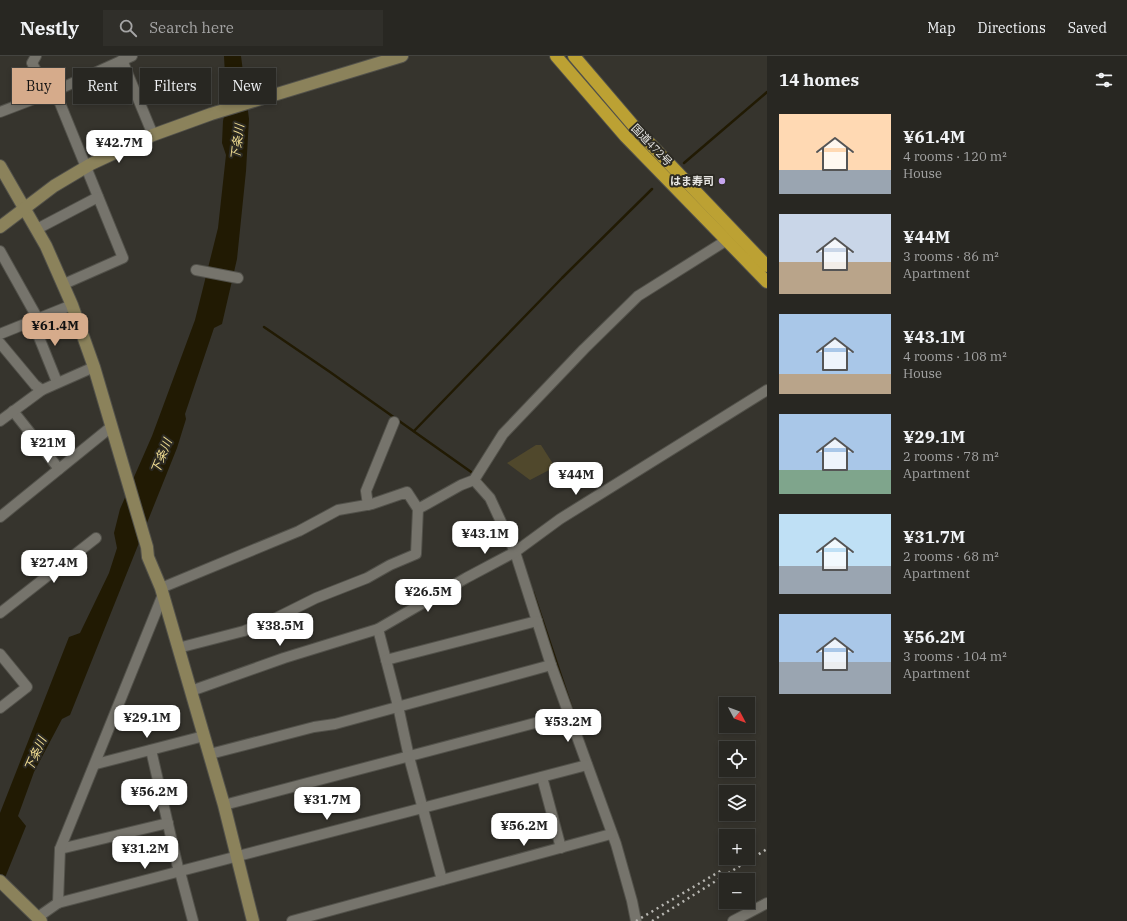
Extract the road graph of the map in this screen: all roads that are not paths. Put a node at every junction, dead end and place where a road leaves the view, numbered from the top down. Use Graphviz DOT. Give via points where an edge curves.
graph roads {
  1 [pos="36,56"];
  2 [pos="402,56"];
  3 [pos="556,56"];
  4 [pos="574,56"];
  5 [pos="129,57"];
  6 [pos="35,68"];
  7 [pos="65,86"];
  8 [pos="20,104"];
  9 [pos="57,104"];
  10 [pos="0,112"];
  11 [pos="153,135"];
  12 [pos="0,166"];
  13 [pos="86,167"];
  14 [pos="98,197"];
  15 [pos="23,208"];
  16 [pos="0,227"];
  17 [pos="37,229"];
  18 [pos="727,240"];
  19 [pos="0,251"];
  20 [pos="767,266"];
  21 [pos="198,270"];
  22 [pos="238,278"];
  23 [pos="767,282"];
  24 [pos="64,284"];
  25 [pos="72,304"];
  26 [pos="35,320"];
  27 [pos="0,334"];
  28 [pos="0,343"];
  29 [pos="94,367"];
  30 [pos="57,382"];
  31 [pos="42,390"];
  32 [pos="767,390"];
  33 [pos="12,411"];
  34 [pos="0,421"];
  35 [pos="394,422"];
  36 [pos="111,427"];
  37 [pos="59,469"];
  38 [pos="474,480"];
  39 [pos="368,505"];
  40 [pos="418,509"];
  41 [pos="0,517"];
  42 [pos="96,538"];
  43 [pos="515,552"];
  44 [pos="161,592"];
  45 [pos="0,613"];
  46 [pos="537,621"];
  47 [pos="378,629"];
  48 [pos="178,648"];
  49 [pos="0,654"];
  50 [pos="386,660"];
  51 [pos="551,665"];
  52 [pos="191,691"];
  53 [pos="398,706"];
  54 [pos="0,708"];
  55 [pos="569,714"];
  56 [pos="204,736"];
  57 [pos="151,750"];
  58 [pos="210,754"];
  59 [pos="408,757"];
  60 [pos="96,764"];
  61 [pos="587,765"];
  62 [pos="542,776"];
  63 [pos="224,805"];
  64 [pos="422,807"];
  65 [pos="168,823"];
  66 [pos="612,834"];
  67 [pos="561,848"];
  68 [pos="60,849"];
  69 [pos="238,857"];
  70 [pos="180,872"];
  71 [pos="442,880"];
  72 [pos="5,885"];
  73 [pos="58,903"];
  74 [pos="767,903"];
  75 [pos="40,919"];
  76 [pos="193,921"];
  77 [pos="253,921"];
  78 [pos="292,921"];
  79 [pos="636,921"];
  80 [pos="732,921"];
  1 -- 6 [label="street" via="32,63"];
  2 -- 11 [label="street" via="211,114"];
  3 -- 18 [label="highway, 国道472号" via="626,136"];
  4 -- 20 [label="highway, 国道472号" via="638,131"];
  5 -- 7 [label="street"];
  5 -- 11 [label="street"];
  8 -- 10 [label="street"];
  9 -- 13 [label="street"];
  11 -- 13 [label="street"];
  12 -- 15 [label="street"];
  13 -- 14 [label="street"];
  13 -- 15 [label="street"];
  14 -- 17 [label="street"];
  14 -- 24 [label="street" via="123,258"];
  15 -- 16 [label="street"];
  15 -- 17 [label="street"];
  17 -- 24 [label="street"];
  18 -- 23 [label="highway, 国道472号"];
  18 -- 38 [label="street" via="638,296 584,348 503,434"];
  19 -- 26 [label="street"];
  21 -- 22 [label="street"];
  24 -- 25 [label="street"];
  25 -- 26 [label="street"];
  25 -- 29 [label="street"];
  26 -- 27 [label="street"];
  26 -- 30 [label="street"];
  28 -- 31 [label="street"];
  29 -- 30 [label="street"];
  29 -- 36 [label="street"];
  30 -- 31 [label="street"];
  31 -- 33 [label="street"];
  32 -- 43 [label="street" via="560,519"];
  33 -- 34 [label="street"];
  33 -- 37 [label="street"];
  35 -- 39 [label="street" via="366,491"];
  36 -- 37 [label="street"];
  36 -- 44 [label="street" via="127,473 148,557"];
  37 -- 41 [label="street"];
  38 -- 40 [label="street"];
  38 -- 43 [label="street" via="490,498"];
  39 -- 40 [label="street" via="407,492"];
  39 -- 44 [label="street" via="338,510"];
  40 -- 48 [label="street" via="416,554 244,631"];
  42 -- 45 [label="street"];
  43 -- 46 [label="street"];
  43 -- 47 [label="street"];
  44 -- 48 [label="street"];
  44 -- 60 [label="street"];
  46 -- 50 [label="street"];
  46 -- 51 [label="street"];
  47 -- 50 [label="street"];
  47 -- 52 [label="street" via="284,658"];
  48 -- 52 [label="street"];
  49 -- 54 [label="street" via="27,687"];
  50 -- 53 [label="street"];
  51 -- 53 [label="street"];
  51 -- 55 [label="street"];
  52 -- 56 [label="street"];
  53 -- 58 [label="street"];
  53 -- 59 [label="street"];
  55 -- 59 [label="street"];
  55 -- 61 [label="street"];
  56 -- 57 [label="street"];
  56 -- 58 [label="street"];
  57 -- 60 [label="street"];
  57 -- 65 [label="street"];
  58 -- 63 [label="street"];
  59 -- 63 [label="street"];
  59 -- 64 [label="street"];
  60 -- 68 [label="street"];
  61 -- 62 [label="street"];
  61 -- 66 [label="street"];
  62 -- 64 [label="street"];
  62 -- 67 [label="street"];
  63 -- 69 [label="street"];
  64 -- 69 [label="street"];
  64 -- 71 [label="street"];
  65 -- 68 [label="street"];
  65 -- 70 [label="street"];
  66 -- 67 [label="street"];
  66 -- 79 [label="street"];
  67 -- 71 [label="street"];
  68 -- 73 [label="street"];
  69 -- 70 [label="street"];
  69 -- 77 [label="street"];
  70 -- 73 [label="street"];
  70 -- 76 [label="street"];
  71 -- 78 [label="street"];
  72 -- 75 [label="street"];
  73 -- 75 [label="street"];
  74 -- 80 [label="street"];
}
